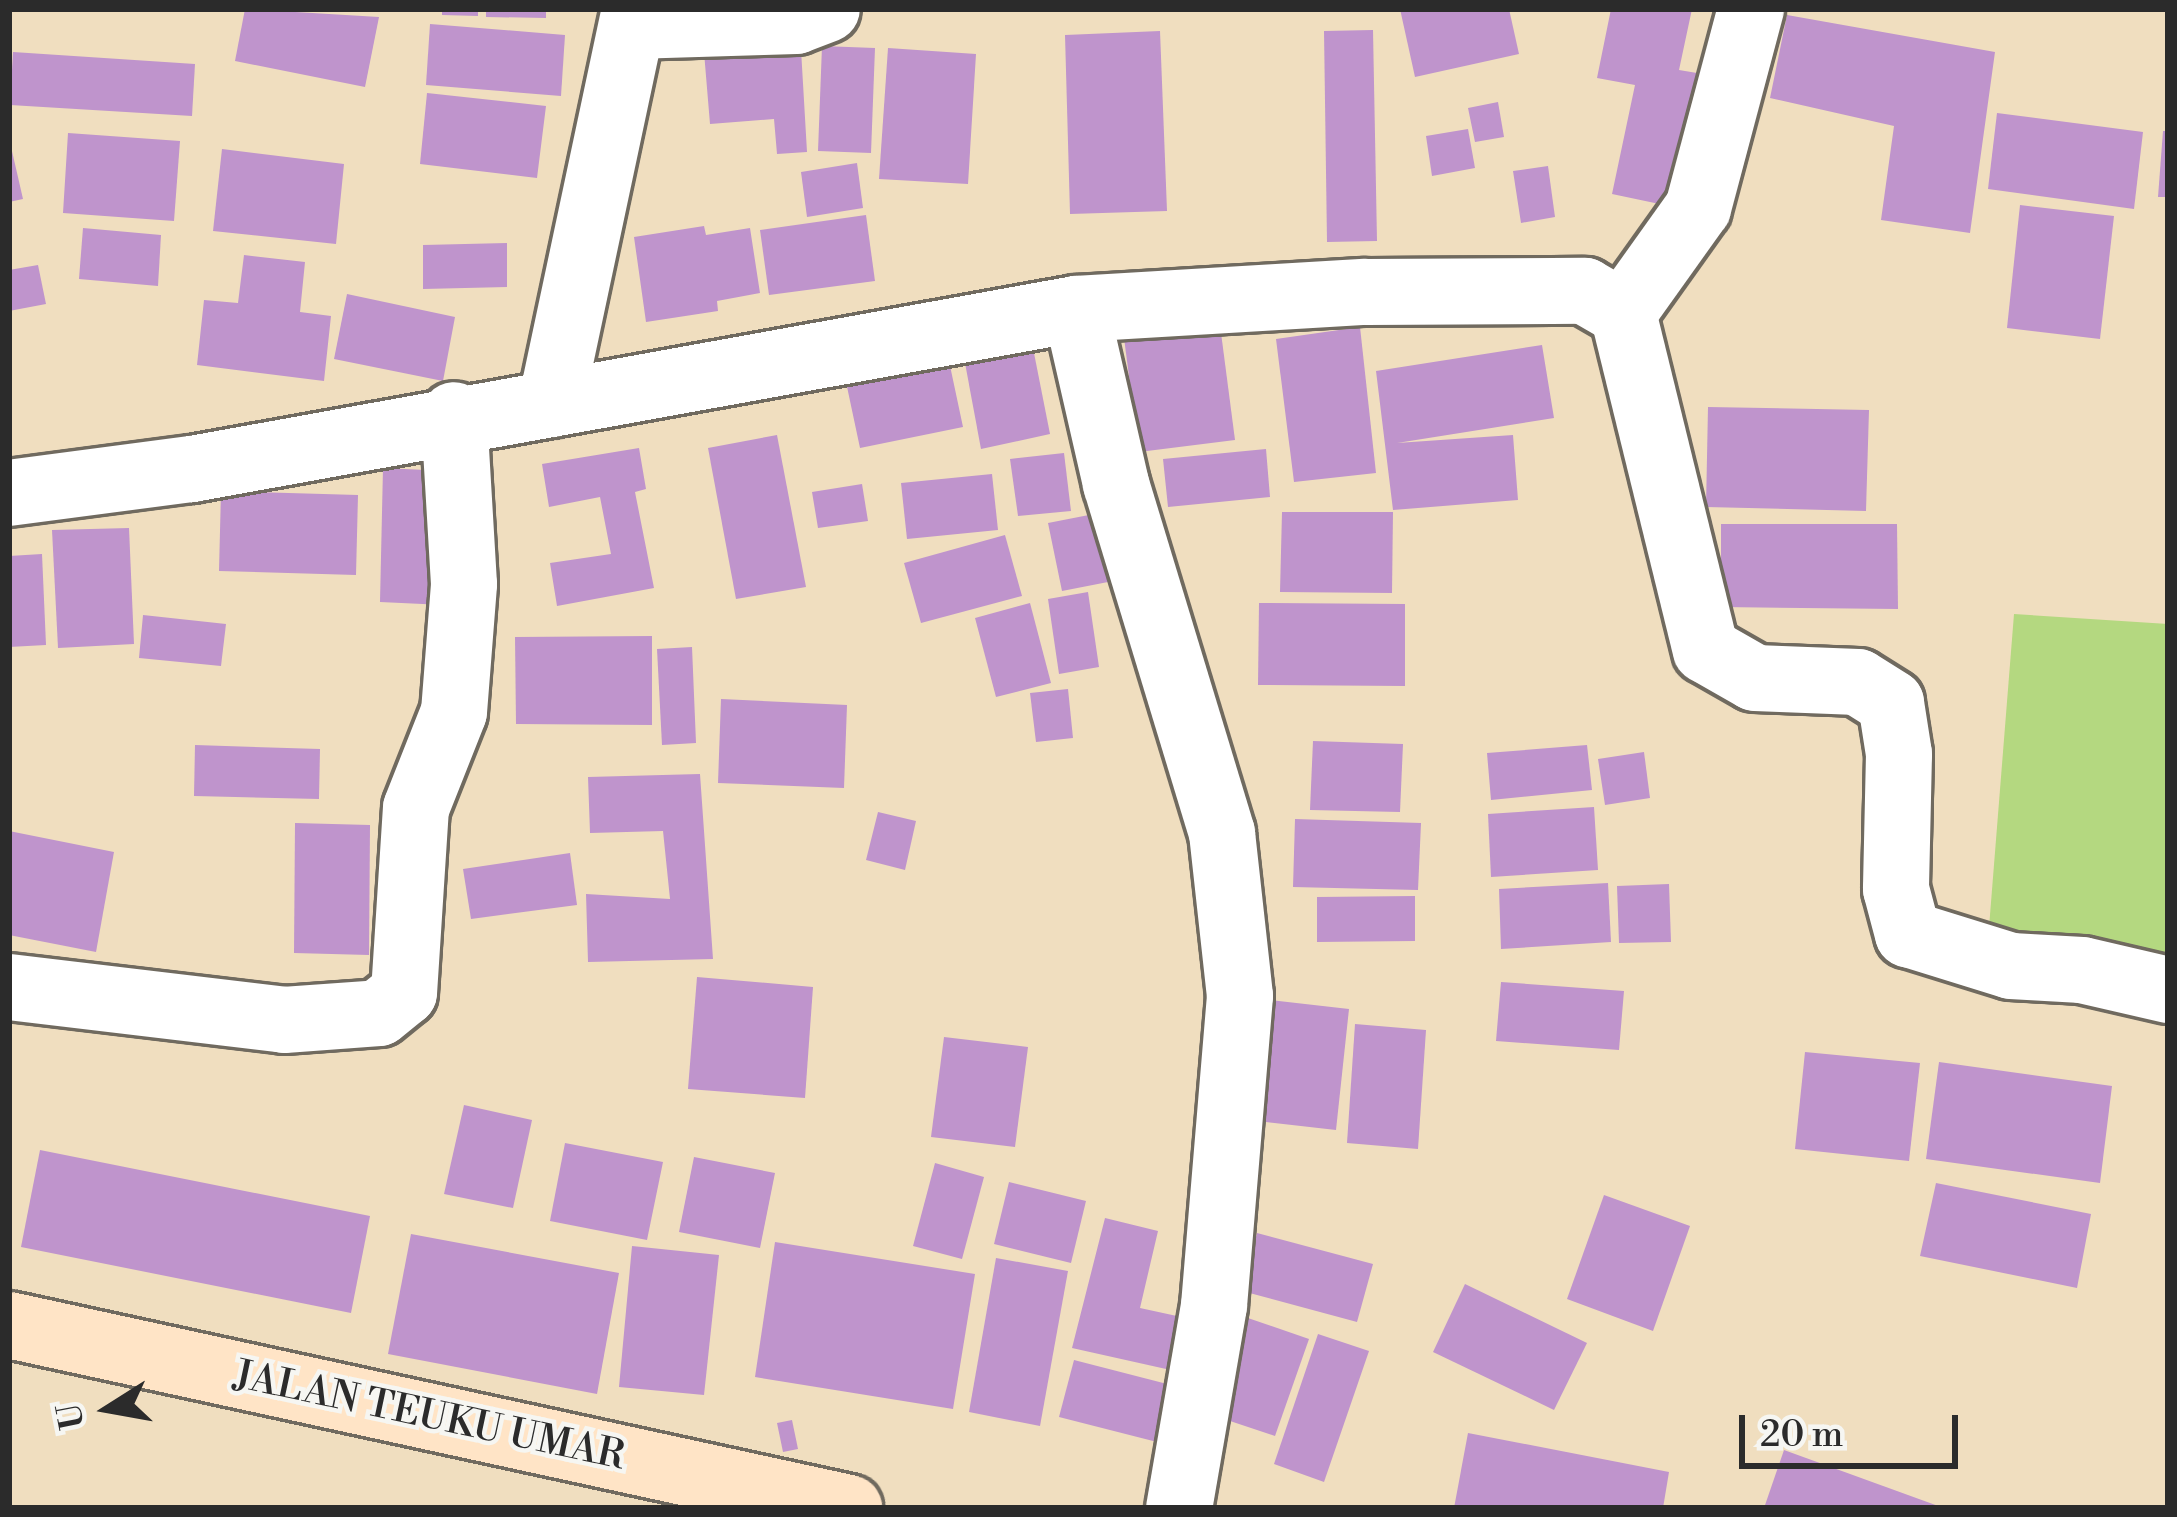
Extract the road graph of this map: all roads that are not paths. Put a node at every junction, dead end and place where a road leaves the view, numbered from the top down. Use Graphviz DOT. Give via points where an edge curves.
graph roads {
  1 [pos="827,9"];
  2 [pos="1750,9"];
  3 [pos="634,17"];
  4 [pos="1076,309"];
  5 [pos="1623,313"];
  6 [pos="551,404"];
  7 [pos="454,416"];
  8 [pos="9,493"];
  9 [pos="9,988"];
  10 [pos="2168,990"];
  11 [pos="9,1324"];
  12 [pos="848,1508"];
  13 [pos="1179,1508"];
  1 -- 3 [label="street" via="796,21"];
  2 -- 5 [label="street" via="1698,208"];
  3 -- 6 [label="street"];
  4 -- 5 [label="street" via="1514,290 1585,291"];
  4 -- 6 [label="street"];
  4 -- 13 [label="street" via="1116,484 1222,833 1240,996 1214,1306"];
  5 -- 10 [label="street" via="1706,650 1755,678 1858,682 1892,703 1896,890 1908,934 2011,966 2082,970"];
  6 -- 7 [label="street"];
  7 -- 8 [label="street" via="192,469"];
  7 -- 9 [label="street" via="464,584 454,712 416,808 404,993 379,1013 284,1020"];
  11 -- 12 [label="street, JALAN TEUKU UMAR"];
}
